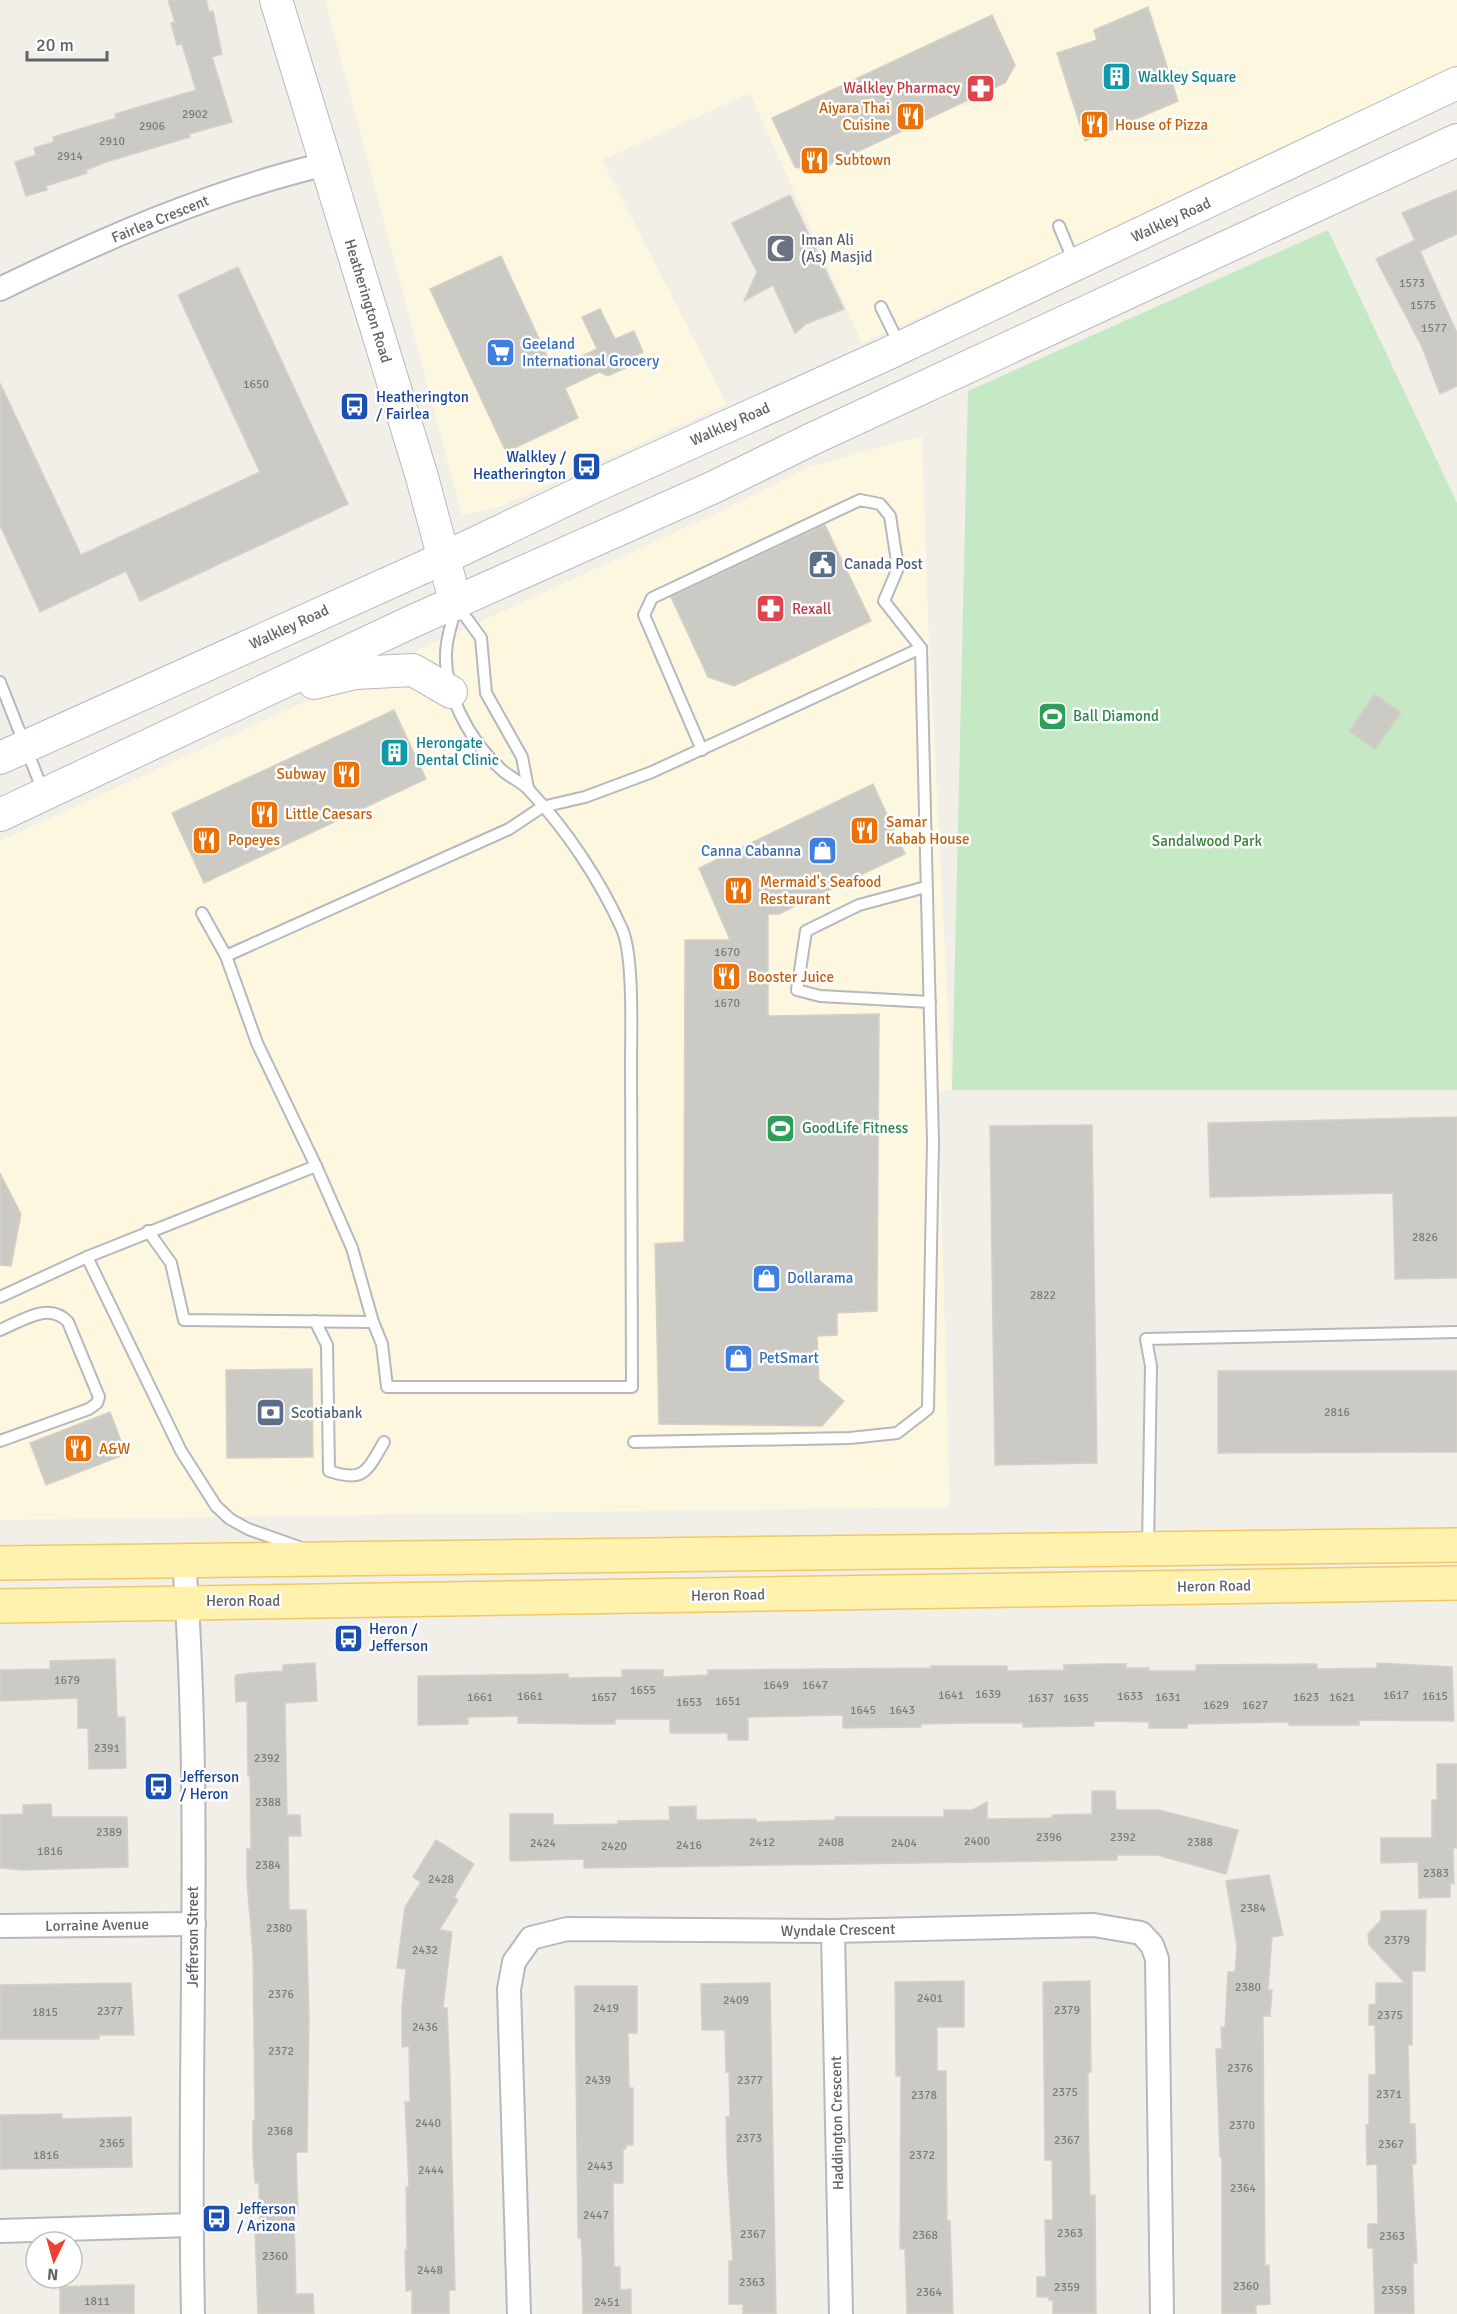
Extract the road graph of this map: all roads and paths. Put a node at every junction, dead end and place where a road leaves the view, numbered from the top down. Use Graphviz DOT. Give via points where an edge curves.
graph roads {
  1 [pos="276,0"];
  2 [pos="1457,82"];
  3 [pos="1457,140"];
  4 [pos="326,164"];
  5 [pos="1059,226"];
  6 [pos="1075,265"];
  7 [pos="0,289"];
  8 [pos="880,307"];
  9 [pos="900,347"];
  10 [pos="444,558"];
  11 [pos="456,604"];
  12 [pos="921,648"];
  13 [pos="0,682"];
  14 [pos="451,692"];
  15 [pos="254,697"];
  16 [pos="702,750"];
  17 [pos="13,752"];
  18 [pos="528,788"];
  19 [pos="44,794"];
  20 [pos="542,807"];
  21 [pos="0,815"];
  22 [pos="926,887"];
  23 [pos="202,913"];
  24 [pos="226,956"];
  25 [pos="930,1002"];
  26 [pos="316,1166"];
  27 [pos="147,1231"];
  28 [pos="87,1257"];
  29 [pos="0,1297"];
  30 [pos="315,1321"];
  31 [pos="373,1322"];
  32 [pos="0,1330"];
  33 [pos="1457,1332"];
  34 [pos="0,1441"];
  35 [pos="384,1442"];
  36 [pos="634,1442"];
  37 [pos="1457,1545"];
  38 [pos="1148,1550"];
  39 [pos="332,1559"];
  40 [pos="184,1561"];
  41 [pos="0,1563"];
  42 [pos="1457,1583"];
  43 [pos="187,1601"];
  44 [pos="0,1606"];
  45 [pos="194,1924"];
  46 [pos="0,1926"];
  47 [pos="833,1931"];
  48 [pos="191,2226"];
  49 [pos="0,2231"];
  50 [pos="193,2314"];
  51 [pos="519,2314"];
  52 [pos="841,2314"];
  53 [pos="1161,2314"];
  1 -- 4 [label="main road, Heatherington Road"];
  2 -- 6 [label="main road, Walkley Road"];
  3 -- 11 [label="main road"];
  4 -- 7 [label="street, Fairlea Crescent" via="172,211"];
  4 -- 10 [label="main road, Heatherington Road"];
  5 -- 6 [label="lane"];
  6 -- 9 [label="main road, Walkley Road"];
  8 -- 9 [label="lane"];
  9 -- 10 [label="main road, Walkley Road"];
  10 -- 11 [label="main road, Heatherington Road"];
  10 -- 17 [label="main road, Walkley Road"];
  11 -- 14 [label="lane" via="446,645"];
  11 -- 15 [label="main road"];
  11 -- 18 [label="lane" via="481,638 486,693 522,757"];
  12 -- 16 [label="lane"];
  12 -- 16 [label="lane" via="884,601 898,568 890,516 880,504 860,500 652,598 644,615"];
  12 -- 22 [label="lane"];
  13 -- 17 [label="lane"];
  14 -- 15 [label="main road" via="413,670 386,670 355,673"];
  14 -- 18 [label="lane" via="466,728 503,770"];
  15 -- 19 [label="main road"];
  16 -- 20 [label="lane" via="585,797"];
  17 -- 19 [label="lane"];
  18 -- 20 [label="lane"];
  19 -- 21 [label="main road"];
  20 -- 24 [label="lane" via="509,829"];
  20 -- 31 [label="lane" via="581,856 623,931 628,956 632,1387 387,1388 382,1344"];
  22 -- 25 [label="lane"];
  22 -- 25 [label="lane" via="859,905 806,931 797,990 820,996"];
  23 -- 24 [label="lane"];
  24 -- 26 [label="lane" via="257,1043"];
  25 -- 36 [label="lane" via="933,1143 928,1409 897,1433 850,1438"];
  26 -- 27 [label="lane"];
  26 -- 31 [label="lane" via="352,1248"];
  27 -- 28 [label="lane"];
  27 -- 30 [label="lane" via="171,1263 184,1320"];
  28 -- 29 [label="lane"];
  28 -- 39 [label="lane" via="181,1451 216,1506 248,1529"];
  30 -- 31 [label="lane"];
  30 -- 35 [label="lane" via="327,1345 329,1471 348,1478 368,1470"];
  32 -- 34 [label="lane" via="43,1312 53,1311 62,1316 99,1397 89,1409"];
  33 -- 38 [label="lane" via="1146,1339 1151,1366"];
  37 -- 38 [label="main road"];
  38 -- 39 [label="main road"];
  39 -- 40 [label="main road"];
  40 -- 41 [label="main road"];
  40 -- 43 [label="street, Jefferson Street"];
  42 -- 43 [label="main road, Heron Road" via="435,1601"];
  43 -- 44 [label="main road, Heron Road"];
  43 -- 45 [label="street, Jefferson Street"];
  45 -- 46 [label="street, Lorraine Avenue"];
  45 -- 48 [label="street, Jefferson Street"];
  47 -- 51 [label="street, Wyndale Crescent" via="567,1929 531,1938 514,1962 509,1989"];
  47 -- 52 [label="street, Haddington Crescent"];
  47 -- 53 [label="street, Wyndale Crescent" via="1094,1925 1141,1933 1148,1939 1157,1959"];
  48 -- 49 [label="street"];
  48 -- 50 [label="street, Jefferson Street"];
}
